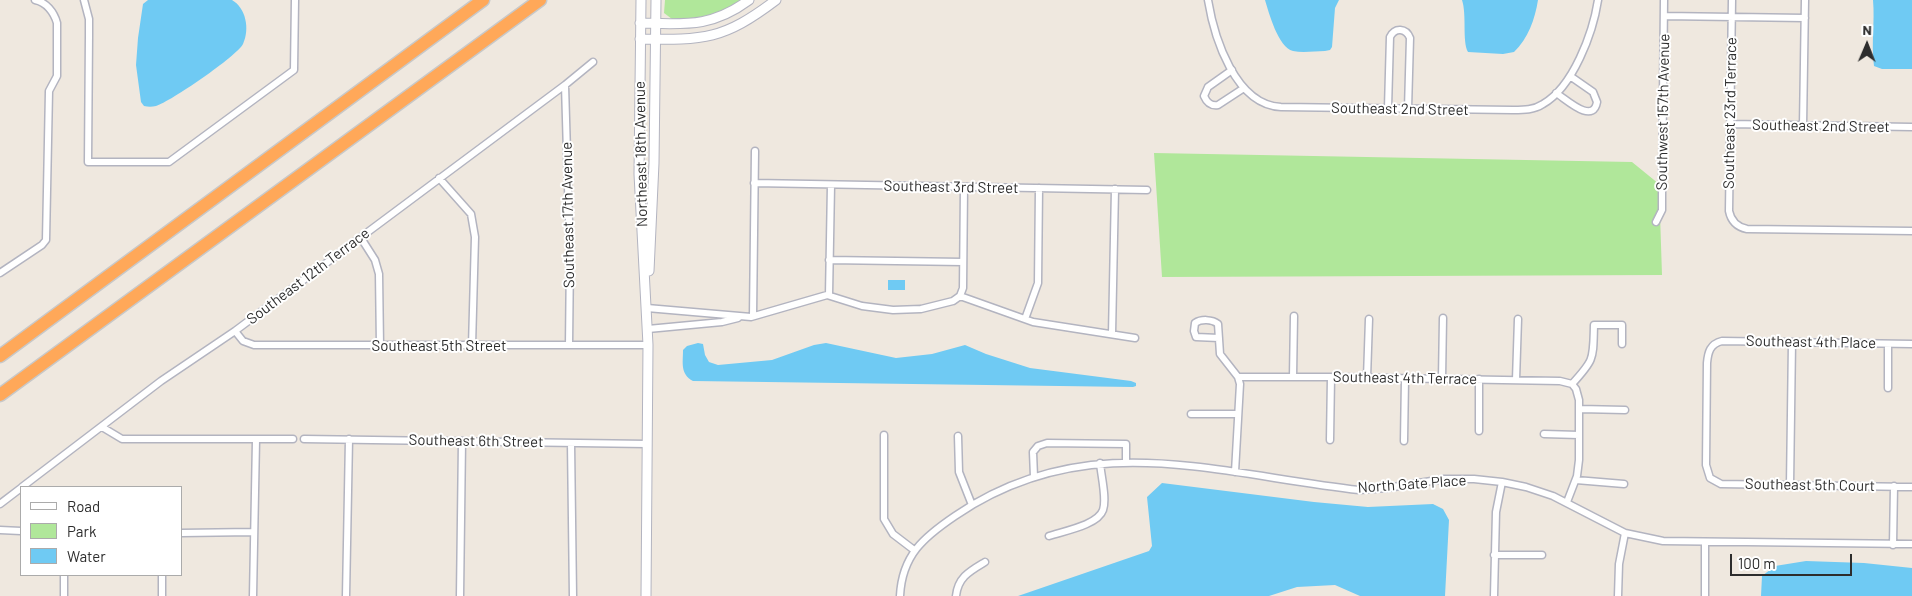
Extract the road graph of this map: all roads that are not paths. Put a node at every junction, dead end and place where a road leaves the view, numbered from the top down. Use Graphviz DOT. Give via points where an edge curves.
graph roads {
  1 [pos="35,0"];
  2 [pos="84,0"];
  3 [pos="296,0"];
  4 [pos="483,0"];
  5 [pos="540,0"];
  6 [pos="641,0"];
  7 [pos="656,0"];
  8 [pos="750,0"];
  9 [pos="776,0"];
  10 [pos="1208,0"];
  11 [pos="1598,0"];
  12 [pos="1664,0"];
  13 [pos="1732,0"];
  14 [pos="1805,0"];
  15 [pos="44,1"];
  16 [pos="1664,16"];
  17 [pos="1732,17"];
  18 [pos="1805,18"];
  19 [pos="640,23"];
  20 [pos="656,23"];
  21 [pos="640,39"];
  22 [pos="655,39"];
  23 [pos="593,62"];
  24 [pos="1232,70"];
  25 [pos="1570,76"];
  26 [pos="565,86"];
  27 [pos="1244,88"];
  28 [pos="1556,93"];
  29 [pos="1388,108"];
  30 [pos="1408,109"];
  31 [pos="1730,124"];
  32 [pos="1803,126"];
  33 [pos="1912,127"];
  34 [pos="755,151"];
  35 [pos="439,178"];
  36 [pos="754,183"];
  37 [pos="831,184"];
  38 [pos="964,187"];
  39 [pos="1040,188"];
  40 [pos="1115,189"];
  41 [pos="1147,190"];
  42 [pos="1656,222"];
  43 [pos="1912,232"];
  44 [pos="361,238"];
  45 [pos="829,260"];
  46 [pos="963,262"];
  47 [pos="0,273"];
  48 [pos="829,295"];
  49 [pos="960,296"];
  50 [pos="647,308"];
  51 [pos="753,316"];
  52 [pos="1294,316"];
  53 [pos="741,317"];
  54 [pos="1443,318"];
  55 [pos="1025,319"];
  56 [pos="1369,319"];
  57 [pos="1518,320"];
  58 [pos="648,328"];
  59 [pos="235,331"];
  60 [pos="1112,334"];
  61 [pos="1135,338"];
  62 [pos="1219,338"];
  63 [pos="1792,342"];
  64 [pos="1622,344"];
  65 [pos="1888,344"];
  66 [pos="1912,344"];
  67 [pos="569,345"];
  68 [pos="648,345"];
  69 [pos="380,346"];
  70 [pos="472,346"];
  71 [pos="0,356"];
  72 [pos="1238,377"];
  73 [pos="1293,377"];
  74 [pos="1331,377"];
  75 [pos="1368,378"];
  76 [pos="1405,379"];
  77 [pos="1442,379"];
  78 [pos="1479,379"];
  79 [pos="1516,380"];
  80 [pos="1572,384"];
  81 [pos="1888,388"];
  82 [pos="0,395"];
  83 [pos="1580,409"];
  84 [pos="1625,410"];
  85 [pos="1191,414"];
  86 [pos="1237,414"];
  87 [pos="102,427"];
  88 [pos="1478,431"];
  89 [pos="1544,434"];
  90 [pos="884,435"];
  91 [pos="1579,435"];
  92 [pos="958,436"];
  93 [pos="293,439"];
  94 [pos="304,439"];
  95 [pos="256,440"];
  96 [pos="349,440"];
  97 [pos="1330,440"];
  98 [pos="462,441"];
  99 [pos="1404,441"];
  100 [pos="571,443"];
  101 [pos="647,444"];
  102 [pos="1126,461"];
  103 [pos="1100,463"];
  104 [pos="1235,472"];
  105 [pos="1034,477"];
  106 [pos="1710,478"];
  107 [pos="1576,480"];
  108 [pos="1502,482"];
  109 [pos="1624,484"];
  110 [pos="25,486"];
  111 [pos="1790,486"];
  112 [pos="1894,486"];
  113 [pos="1912,487"];
  114 [pos="20,489"];
  115 [pos="1567,502"];
  116 [pos="0,504"];
  117 [pos="972,504"];
  118 [pos="0,530"];
  119 [pos="20,531"];
  120 [pos="253,532"];
  121 [pos="182,533"];
  122 [pos="1625,533"];
  123 [pos="1049,536"];
  124 [pos="1706,542"];
  125 [pos="1912,544"];
  126 [pos="1893,545"];
  127 [pos="914,550"];
  128 [pos="1494,555"];
  129 [pos="1542,555"];
  130 [pos="986,562"];
  131 [pos="64,576"];
  132 [pos="162,576"];
  133 [pos="64,596"];
  134 [pos="162,596"];
  135 [pos="253,596"];
  136 [pos="346,596"];
  137 [pos="460,596"];
  138 [pos="573,596"];
  139 [pos="646,596"];
  140 [pos="900,596"];
  141 [pos="956,596"];
  142 [pos="1494,596"];
  143 [pos="1618,596"];
  144 [pos="1705,596"];
  1 -- 15 [label="street"];
  2 -- 3 [label="street" via="89,19 88,162 169,162 294,70"];
  4 -- 71 [label="highway"];
  5 -- 82 [label="highway"];
  6 -- 19 [label="street, Northeast 18th Avenue"];
  7 -- 20 [label="street, Northeast 18th Avenue"];
  8 -- 20 [label="street" via="725,16 708,21"];
  9 -- 22 [label="street" via="747,21 715,35"];
  10 -- 24 [label="street, Southeast 2nd Street" via="1219,45"];
  11 -- 25 [label="street, Southeast 2nd Street" via="1588,37"];
  12 -- 16 [label="street, Southwest 157th Avenue"];
  13 -- 17 [label="street, Southeast 23rd Terrace"];
  14 -- 18 [label="street"];
  15 -- 47 [label="street" via="57,23 57,76 49,91 46,240"];
  16 -- 17 [label="street"];
  16 -- 42 [label="street, Southwest 157th Avenue" via="1662,210"];
  17 -- 18 [label="street"];
  17 -- 31 [label="street, Southeast 23rd Terrace"];
  18 -- 32 [label="street"];
  19 -- 20 [label="street"];
  19 -- 21 [label="street, Northeast 18th Avenue"];
  20 -- 22 [label="street, Northeast 18th Avenue"];
  21 -- 22 [label="street"];
  21 -- 50 [label="street, Northeast 18th Avenue" via="640,174"];
  22 -- 50 [label="street, Northeast 18th Avenue"];
  23 -- 26 [label="street, Southeast 12th Terrace"];
  24 -- 27 [label="street, Southeast 2nd Street"];
  24 -- 27 [label="street" via="1208,88 1204,96 1206,100 1209,104 1218,105"];
  25 -- 28 [label="street, Southeast 2nd Street"];
  25 -- 28 [label="street" via="1594,94 1597,102 1594,109 1584,112"];
  26 -- 35 [label="street, Southeast 12th Terrace"];
  26 -- 67 [label="street, Southeast 17th Avenue"];
  27 -- 29 [label="street, Southeast 2nd Street" via="1260,101 1274,106"];
  28 -- 30 [label="street, Southeast 2nd Street" via="1542,105 1524,110"];
  29 -- 30 [label="street, Southeast 2nd Street"];
  29 -- 30 [label="street" via="1390,37 1400,29 1410,38"];
  31 -- 32 [label="street, Southeast 2nd Street"];
  31 -- 43 [label="street, Southeast 23rd Terrace" via="1729,212 1735,224 1747,229"];
  32 -- 33 [label="street, Southeast 2nd Street"];
  34 -- 36 [label="street"];
  35 -- 44 [label="street, Southeast 12th Terrace"];
  35 -- 70 [label="street" via="471,214 475,237"];
  36 -- 37 [label="street, Southeast 3rd Street"];
  36 -- 51 [label="street"];
  37 -- 38 [label="street, Southeast 3rd Street"];
  37 -- 45 [label="street"];
  38 -- 39 [label="street, Southeast 3rd Street"];
  38 -- 46 [label="street"];
  39 -- 40 [label="street, Southeast 3rd Street"];
  39 -- 55 [label="street" via="1038,283"];
  40 -- 41 [label="street, Southeast 3rd Street"];
  40 -- 60 [label="street"];
  44 -- 59 [label="street, Southeast 12th Terrace"];
  44 -- 69 [label="street" via="380,274"];
  45 -- 46 [label="street"];
  45 -- 48 [label="street"];
  46 -- 49 [label="street"];
  48 -- 49 [label="street" via="862,306 893,310 921,309 953,301"];
  48 -- 51 [label="street"];
  49 -- 55 [label="street"];
  50 -- 53 [label="street"];
  50 -- 58 [label="street, Northeast 18th Avenue"];
  51 -- 53 [label="street"];
  52 -- 73 [label="street"];
  53 -- 58 [label="street" via="722,322"];
  54 -- 77 [label="street"];
  55 -- 60 [label="street"];
  56 -- 75 [label="street"];
  57 -- 79 [label="street"];
  58 -- 68 [label="street, Northeast 18th Avenue"];
  59 -- 69 [label="street, Southeast 5th Street" via="243,341 254,346"];
  59 -- 87 [label="street, Southeast 12th Terrace" via="161,381"];
  60 -- 61 [label="street"];
  62 -- 72 [label="street" via="1220,354"];
  63 -- 65 [label="street, Southeast 4th Place"];
  63 -- 106 [label="street, Southeast 4th Place" via="1722,341 1712,346 1707,363 1706,465"];
  63 -- 111 [label="street"];
  64 -- 80 [label="street" via="1622,325 1594,325 1592,359"];
  65 -- 66 [label="street, Southeast 4th Place"];
  65 -- 81 [label="street"];
  67 -- 68 [label="street, Southeast 5th Street"];
  67 -- 70 [label="street, Southeast 5th Street"];
  68 -- 101 [label="street, Northeast 18th Avenue"];
  69 -- 70 [label="street, Southeast 5th Street"];
  72 -- 73 [label="street, Southeast 4th Terrace"];
  72 -- 86 [label="street"];
  73 -- 74 [label="street, Southeast 4th Terrace"];
  74 -- 75 [label="street, Southeast 4th Terrace"];
  74 -- 97 [label="street"];
  75 -- 76 [label="street, Southeast 4th Terrace"];
  76 -- 77 [label="street, Southeast 4th Terrace"];
  76 -- 99 [label="street"];
  77 -- 78 [label="street, Southeast 4th Terrace"];
  78 -- 79 [label="street, Southeast 4th Terrace"];
  78 -- 88 [label="street"];
  79 -- 80 [label="street, Southeast 4th Terrace" via="1560,380"];
  80 -- 83 [label="street"];
  83 -- 84 [label="street"];
  83 -- 91 [label="street"];
  85 -- 86 [label="street"];
  86 -- 104 [label="street"];
  87 -- 95 [label="street" via="122,439"];
  87 -- 110 [label="street, Southeast 12th Terrace"];
  89 -- 91 [label="street"];
  90 -- 127 [label="street" via="884,518 893,534"];
  91 -- 107 [label="street"];
  92 -- 117 [label="street" via="959,472"];
  93 -- 95 [label="street"];
  94 -- 96 [label="street, Southeast 6th Street"];
  95 -- 120 [label="street"];
  96 -- 98 [label="street, Southeast 6th Street"];
  96 -- 136 [label="street"];
  98 -- 100 [label="street, Southeast 6th Street"];
  98 -- 137 [label="street"];
  100 -- 101 [label="street, Southeast 6th Street"];
  100 -- 138 [label="street"];
  101 -- 139 [label="street, Northeast 18th Avenue"];
  102 -- 103 [label="street, North Gate Place"];
  102 -- 104 [label="street, North Gate Place"];
  102 -- 105 [label="street" via="1126,444 1047,443 1033,452"];
  103 -- 105 [label="street, North Gate Place"];
  103 -- 123 [label="street" via="1104,501 1101,514 1090,522"];
  104 -- 108 [label="street, North Gate Place" via="1359,490 1444,479"];
  105 -- 117 [label="street, North Gate Place"];
  106 -- 111 [label="street, Southeast 5th Court" via="1721,484"];
  107 -- 109 [label="street"];
  107 -- 115 [label="street"];
  108 -- 115 [label="street, North Gate Place"];
  108 -- 128 [label="street" via="1496,512"];
  111 -- 112 [label="street, Southeast 5th Court"];
  112 -- 113 [label="street, Southeast 5th Court"];
  112 -- 126 [label="street"];
  114 -- 116 [label="street, Southeast 12th Terrace"];
  115 -- 122 [label="street, North Gate Place"];
  117 -- 127 [label="street, North Gate Place"];
  118 -- 119 [label="street"];
  120 -- 121 [label="street"];
  120 -- 135 [label="street"];
  122 -- 124 [label="street, North Gate Place" via="1663,541"];
  122 -- 143 [label="street" via="1619,564"];
  124 -- 126 [label="street, North Gate Place"];
  124 -- 144 [label="street"];
  125 -- 126 [label="street, North Gate Place"];
  127 -- 140 [label="street, North Gate Place" via="904,571"];
  128 -- 129 [label="street"];
  128 -- 142 [label="street"];
  130 -- 141 [label="street" via="962,578"];
  131 -- 133 [label="street"];
  132 -- 134 [label="street"];
}
